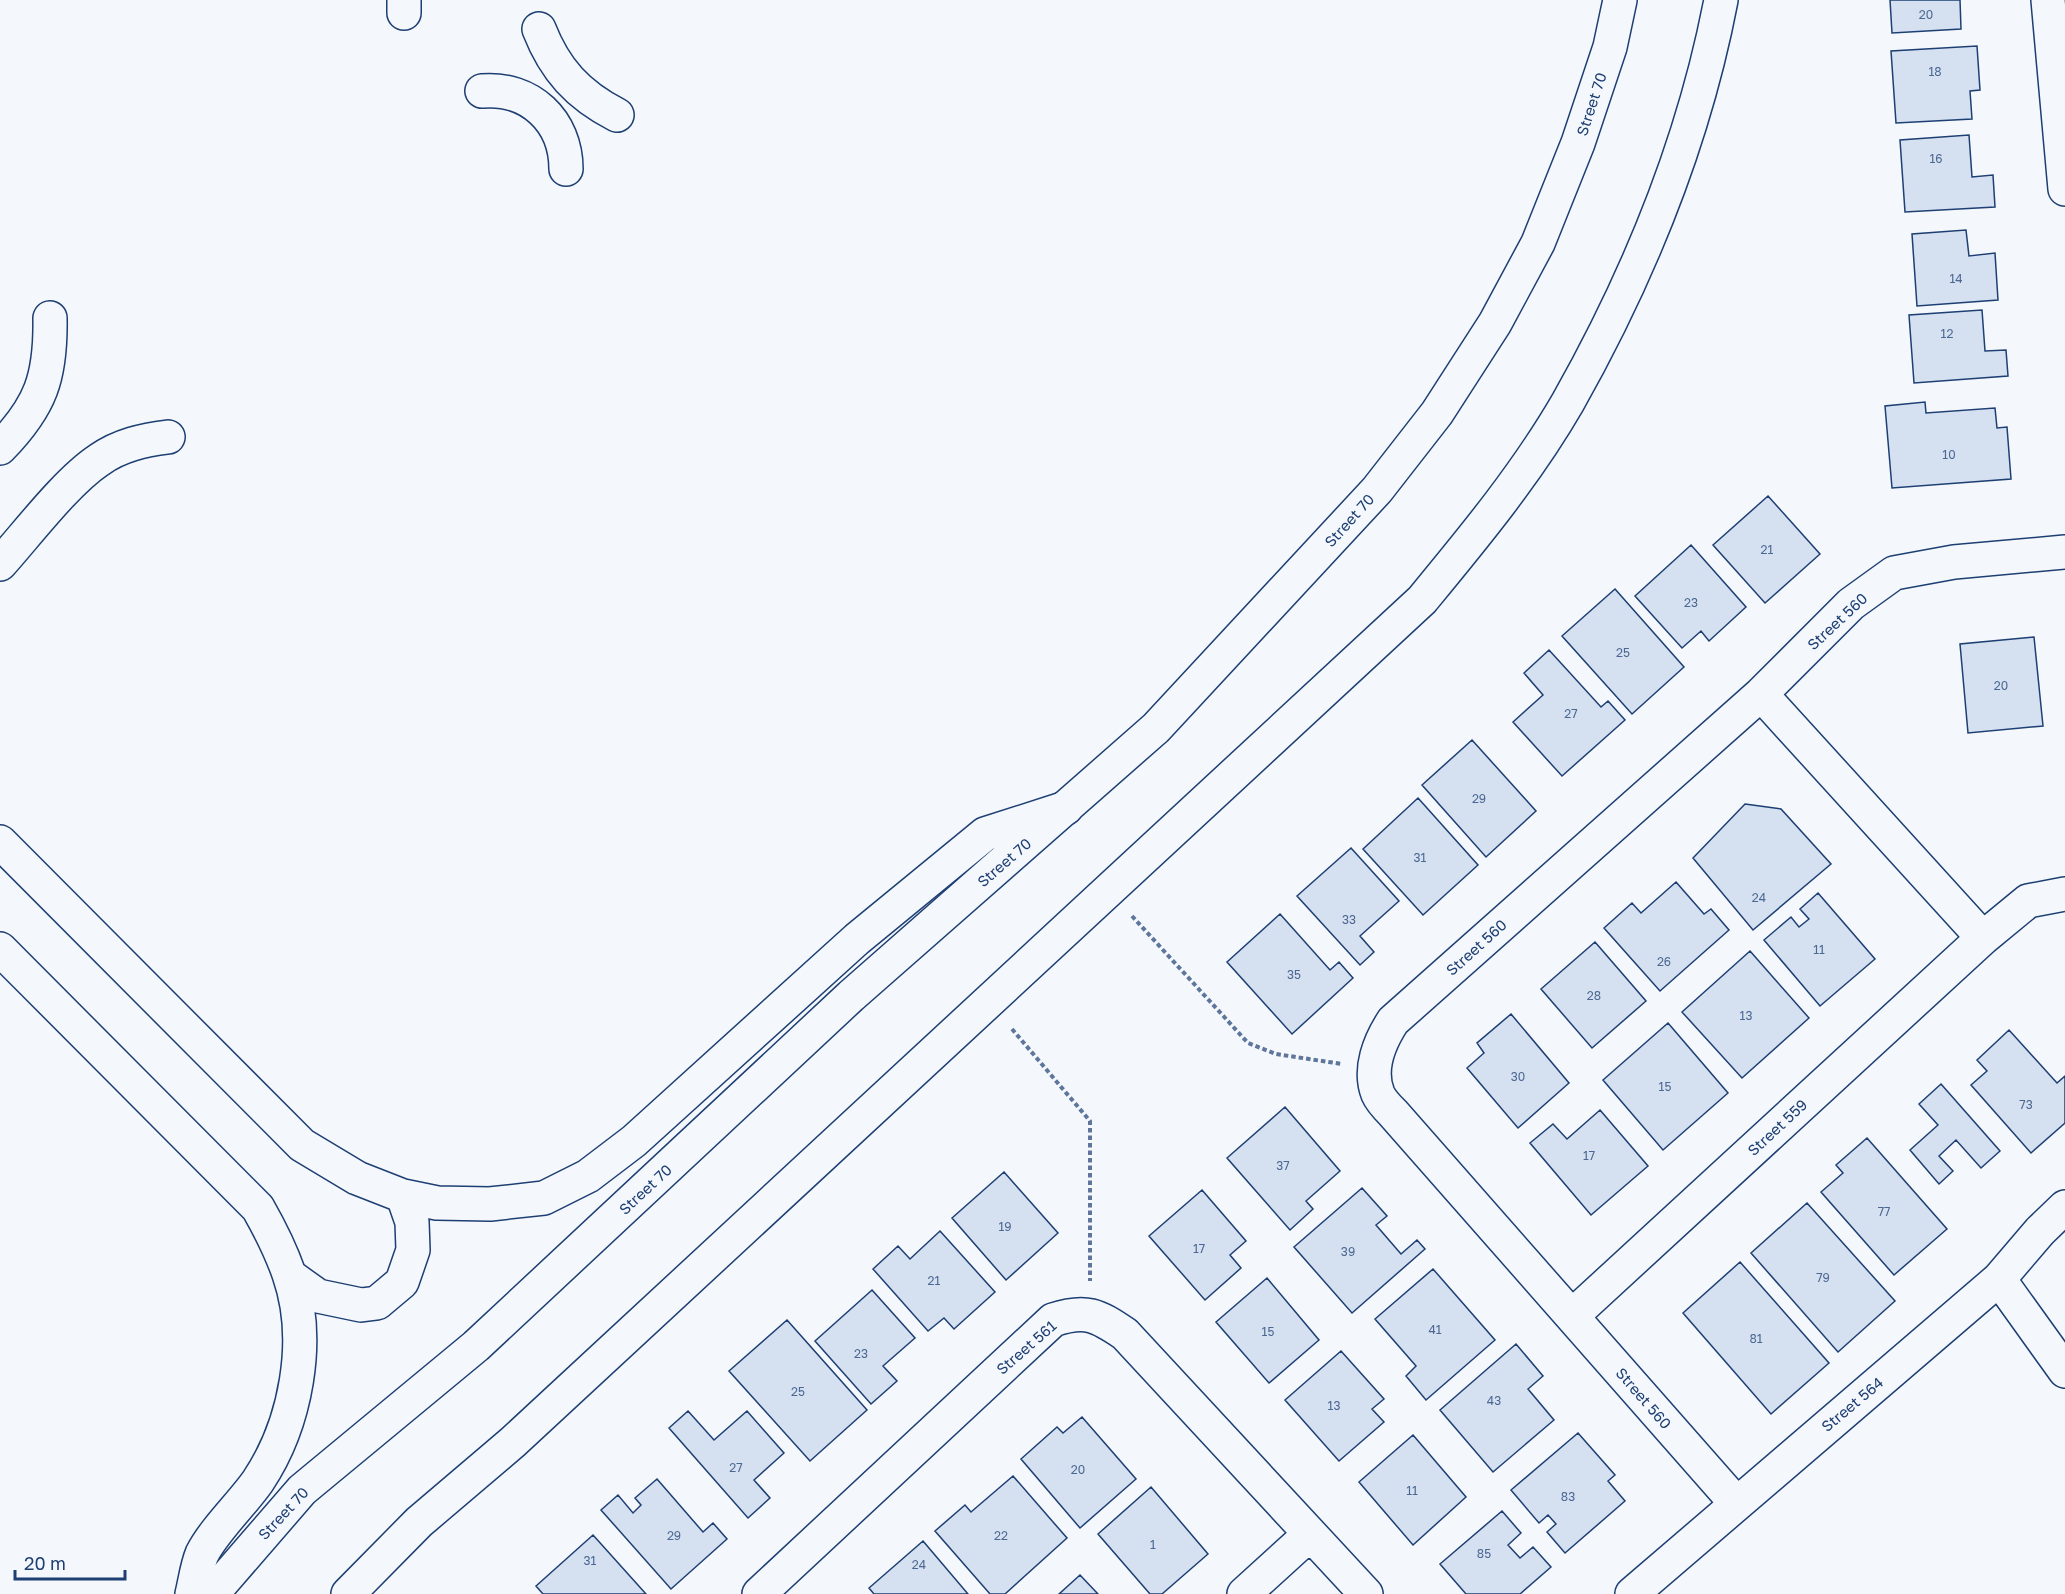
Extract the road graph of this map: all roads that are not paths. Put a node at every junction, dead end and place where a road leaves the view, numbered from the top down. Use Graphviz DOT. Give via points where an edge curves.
graph roads {
  1 [pos="1620,0"];
  2 [pos="1721,0"];
  3 [pos="2048,0"];
  4 [pos="538,29"];
  5 [pos="482,91"];
  6 [pos="617,115"];
  7 [pos="566,169"];
  8 [pos="2065,189"];
  9 [pos="50,318"];
  10 [pos="168,437"];
  11 [pos="0,448"];
  12 [pos="2065,552"];
  13 [pos="0,564"];
  14 [pos="1761,694"];
  15 [pos="1066,808"];
  16 [pos="0,842"];
  17 [pos="2065,894"];
  18 [pos="1983,938"];
  19 [pos="0,948"];
  20 [pos="403,1196"];
  21 [pos="2065,1207"];
  22 [pos="290,1276"];
  23 [pos="1999,1279"];
  24 [pos="1572,1316"];
  25 [pos="2065,1371"];
  26 [pos="1736,1503"];
  27 [pos="1310,1534"];
  28 [pos="192,1594"];
  29 [pos="212,1594"];
  30 [pos="348,1594"];
  31 [pos="759,1594"];
  32 [pos="1244,1594"];
  33 [pos="1366,1594"];
  34 [pos="1632,1594"];
  1 -- 15 [label="street, Street 70" via="1610,47 1578,143 1538,243 1495,323 1437,413 1377,490 1213,668 1156,728"];
  2 -- 30 [label="street" via="1680,155 1627,288 1567,404 1493,514 1422,600 513,1442 419,1522"];
  3 -- 8 [label="street"];
  4 -- 6 [label="street" via="547,50 573,87"];
  5 -- 7 [label="street" via="499,90 531,100 555,123 566,153"];
  9 -- 11 [label="street" via="46,373 37,399 25,423"];
  10 -- 13 [label="street" via="144,440 99,460"];
  12 -- 14 [label="street, Street 560" via="1954,562 1894,573 1851,604"];
  14 -- 18 [label="street"];
  14 -- 24 [label="street, Street 560" via="1393,1021 1378,1044 1378,1094"];
  15 -- 20 [label="street" via="985,834 857,939 634,1141 588,1176 544,1198 490,1204 436,1203"];
  15 -- 29 [label="street, Street 70" via="851,996 476,1346 302,1490"];
  16 -- 20 [label="street" via="302,1145 357,1178"];
  17 -- 18 [label="street, Street 559" via="2028,901"];
  18 -- 24 [label="street, Street 559"];
  19 -- 22 [label="street" via="258,1208"];
  20 -- 22 [label="street" via="412,1222 413,1250 402,1282 377,1303 361,1305 318,1296"];
  21 -- 23 [label="street, Street 564"];
  22 -- 28 [label="street" via="299,1328 296,1381 282,1437 258,1480 202,1554"];
  23 -- 25 [label="street"];
  23 -- 26 [label="street, Street 564"];
  24 -- 26 [label="street, Street 560"];
  26 -- 34 [label="street, Street 564"];
  27 -- 31 [label="street, Street 561" via="1125,1334 1090,1313 1072,1314 1053,1320"];
  27 -- 32 [label="street"];
  27 -- 33 [label="street"];
}
